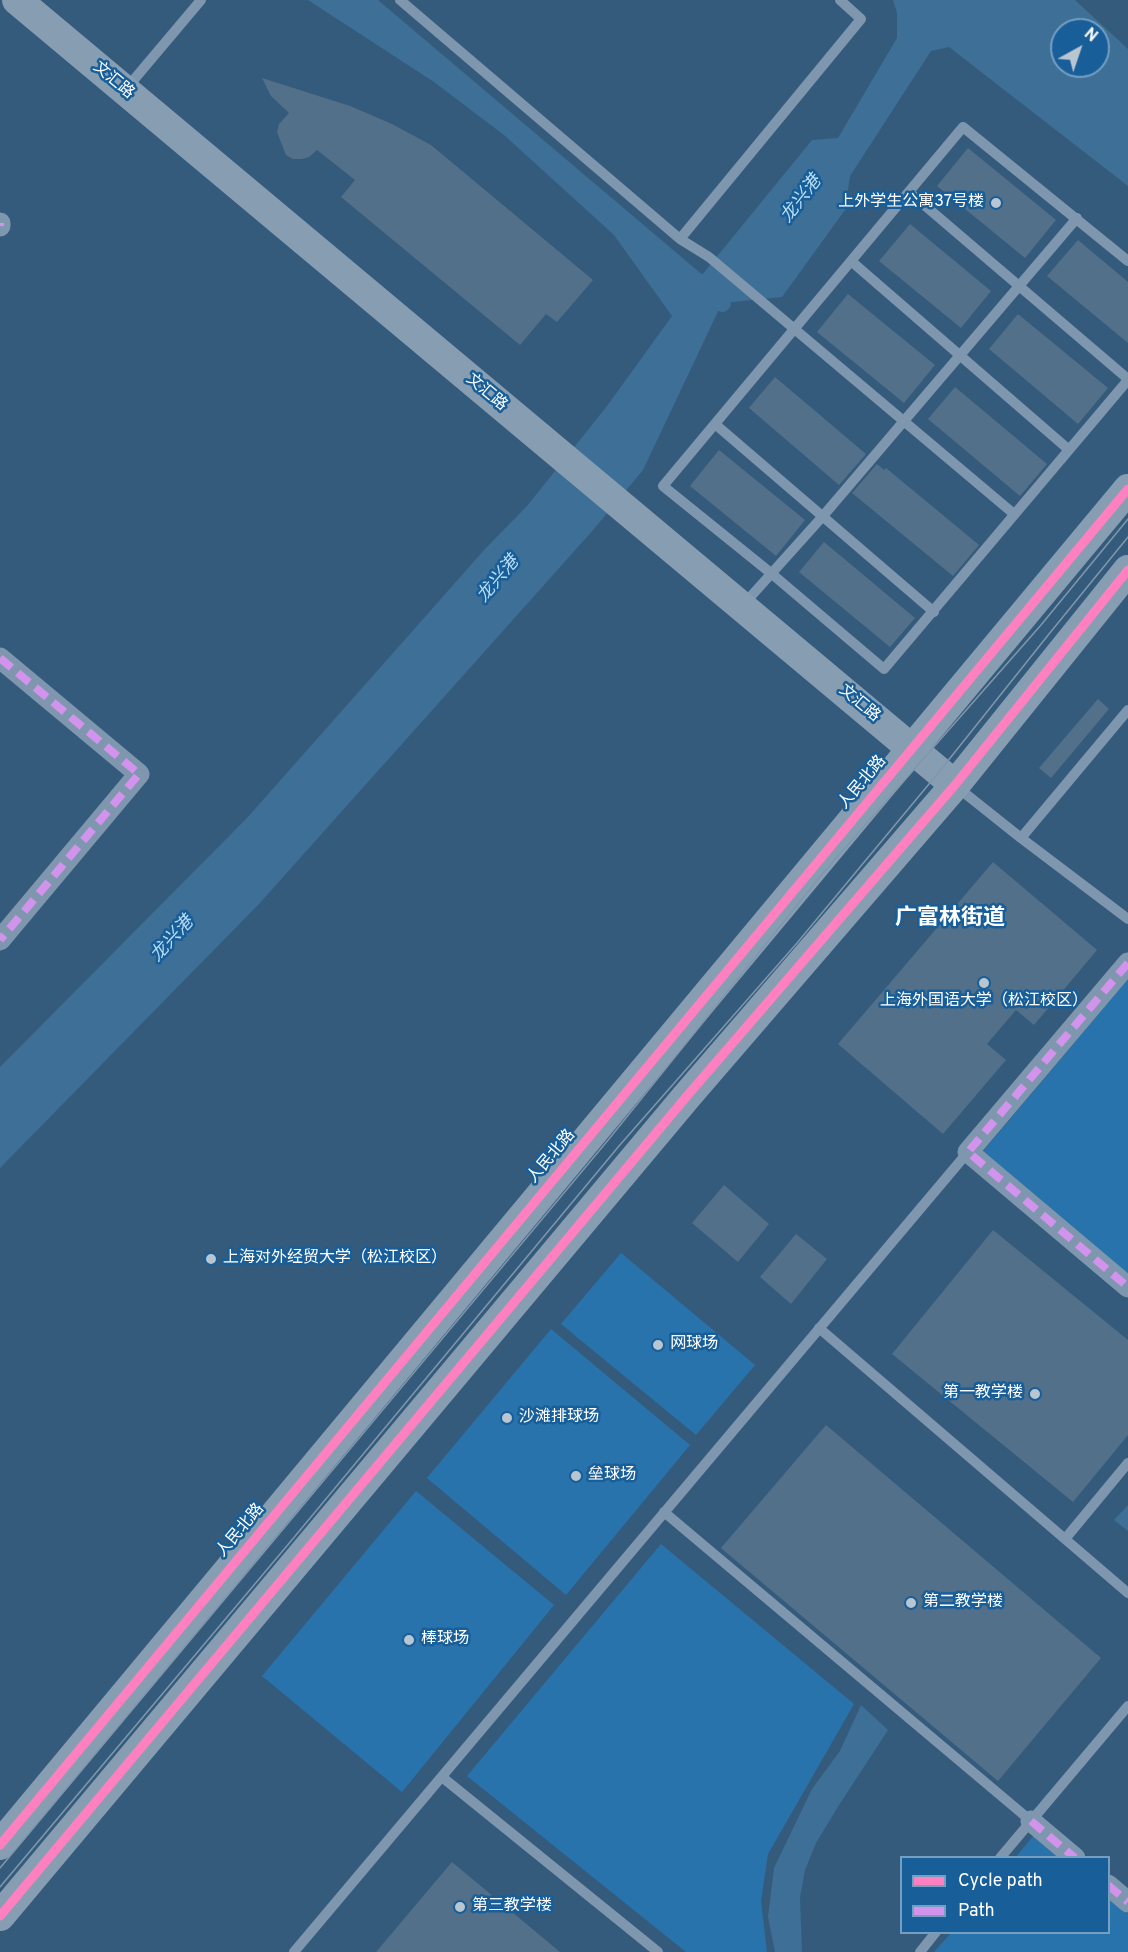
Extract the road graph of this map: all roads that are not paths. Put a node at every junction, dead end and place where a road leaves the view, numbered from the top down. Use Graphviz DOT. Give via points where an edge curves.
graph roads {
  1 [pos="17,0"];
  2 [pos="201,0"];
  3 [pos="400,0"];
  4 [pos="840,0"];
  5 [pos="125,91"];
  6 [pos="909,192"];
  7 [pos="1077,218"];
  8 [pos="680,239"];
  9 [pos="851,261"];
  10 [pos="1128,261"];
  11 [pos="1019,286"];
  12 [pos="794,329"];
  13 [pos="960,356"];
  14 [pos="1128,379"];
  15 [pos="904,421"];
  16 [pos="715,424"];
  17 [pos="1068,449"];
  18 [pos="1128,489"];
  19 [pos="1014,514"];
  20 [pos="823,516"];
  21 [pos="1128,570"];
  22 [pos="772,574"];
  23 [pos="742,606"];
  24 [pos="934,612"];
  25 [pos="0,658"];
  26 [pos="1128,710"];
  27 [pos="912,748"];
  28 [pos="955,785"];
  29 [pos="1021,838"];
  30 [pos="1128,919"];
  31 [pos="2,934"];
  32 [pos="1128,963"];
  33 [pos="968,1152"];
  34 [pos="1128,1287"];
  35 [pos="819,1328"];
  36 [pos="1128,1463"];
  37 [pos="664,1512"];
  38 [pos="1065,1539"];
  39 [pos="1128,1593"];
  40 [pos="1128,1706"];
  41 [pos="442,1777"];
  42 [pos="1031,1821"];
  43 [pos="0,1845"];
  44 [pos="1001,1856"];
  45 [pos="1074,1856"];
  46 [pos="1110,1888"];
  47 [pos="1128,1902"];
  48 [pos="0,1916"];
  49 [pos="934,1934"];
  50 [pos="294,1952"];
  51 [pos="658,1952"];
  52 [pos="920,1952"];
  1 -- 5 [label="main road, 文汇路"];
  2 -- 5 [label="lane"];
  3 -- 8 [label="lane"];
  4 -- 8 [label="lane" via="861,19"];
  5 -- 23 [label="main road, 文汇路"];
  6 -- 7 [label="lane" via="963,127"];
  6 -- 9 [label="lane"];
  6 -- 11 [label="lane"];
  7 -- 10 [label="lane"];
  7 -- 11 [label="lane"];
  8 -- 12 [label="lane" via="709,257"];
  9 -- 12 [label="lane"];
  9 -- 13 [label="lane"];
  11 -- 13 [label="lane"];
  11 -- 14 [label="lane"];
  12 -- 15 [label="lane"];
  12 -- 16 [label="lane"];
  13 -- 15 [label="lane"];
  13 -- 17 [label="lane"];
  14 -- 17 [label="lane"];
  15 -- 19 [label="lane"];
  15 -- 20 [label="lane"];
  16 -- 20 [label="lane"];
  16 -- 22 [label="lane" via="663,486"];
  17 -- 19 [label="lane"];
  18 -- 27 [label="main road, 人民北路"];
  19 -- 24 [label="lane"];
  20 -- 22 [label="lane"];
  20 -- 24 [label="lane"];
  21 -- 28 [label="main road"];
  22 -- 23 [label="lane"];
  22 -- 24 [label="lane" via="884,669"];
  23 -- 27 [label="main road, 文汇路"];
  25 -- 31 [label="street" via="139,774"];
  26 -- 29 [label="lane"];
  27 -- 28 [label="main road, 文汇路"];
  27 -- 43 [label="main road, 人民北路"];
  28 -- 29 [label="lane"];
  28 -- 48 [label="main road" via="687,1096"];
  29 -- 30 [label="lane"];
  32 -- 33 [label="street"];
  33 -- 34 [label="street"];
  33 -- 35 [label="lane"];
  35 -- 37 [label="lane"];
  35 -- 38 [label="lane"];
  36 -- 38 [label="lane"];
  37 -- 41 [label="lane"];
  37 -- 42 [label="lane"];
  38 -- 39 [label="lane"];
  40 -- 42 [label="lane"];
  41 -- 50 [label="lane"];
  41 -- 51 [label="lane"];
  42 -- 44 [label="lane"];
  42 -- 45 [label="street"];
  46 -- 47 [label="street"];
  49 -- 52 [label="lane"];
}
